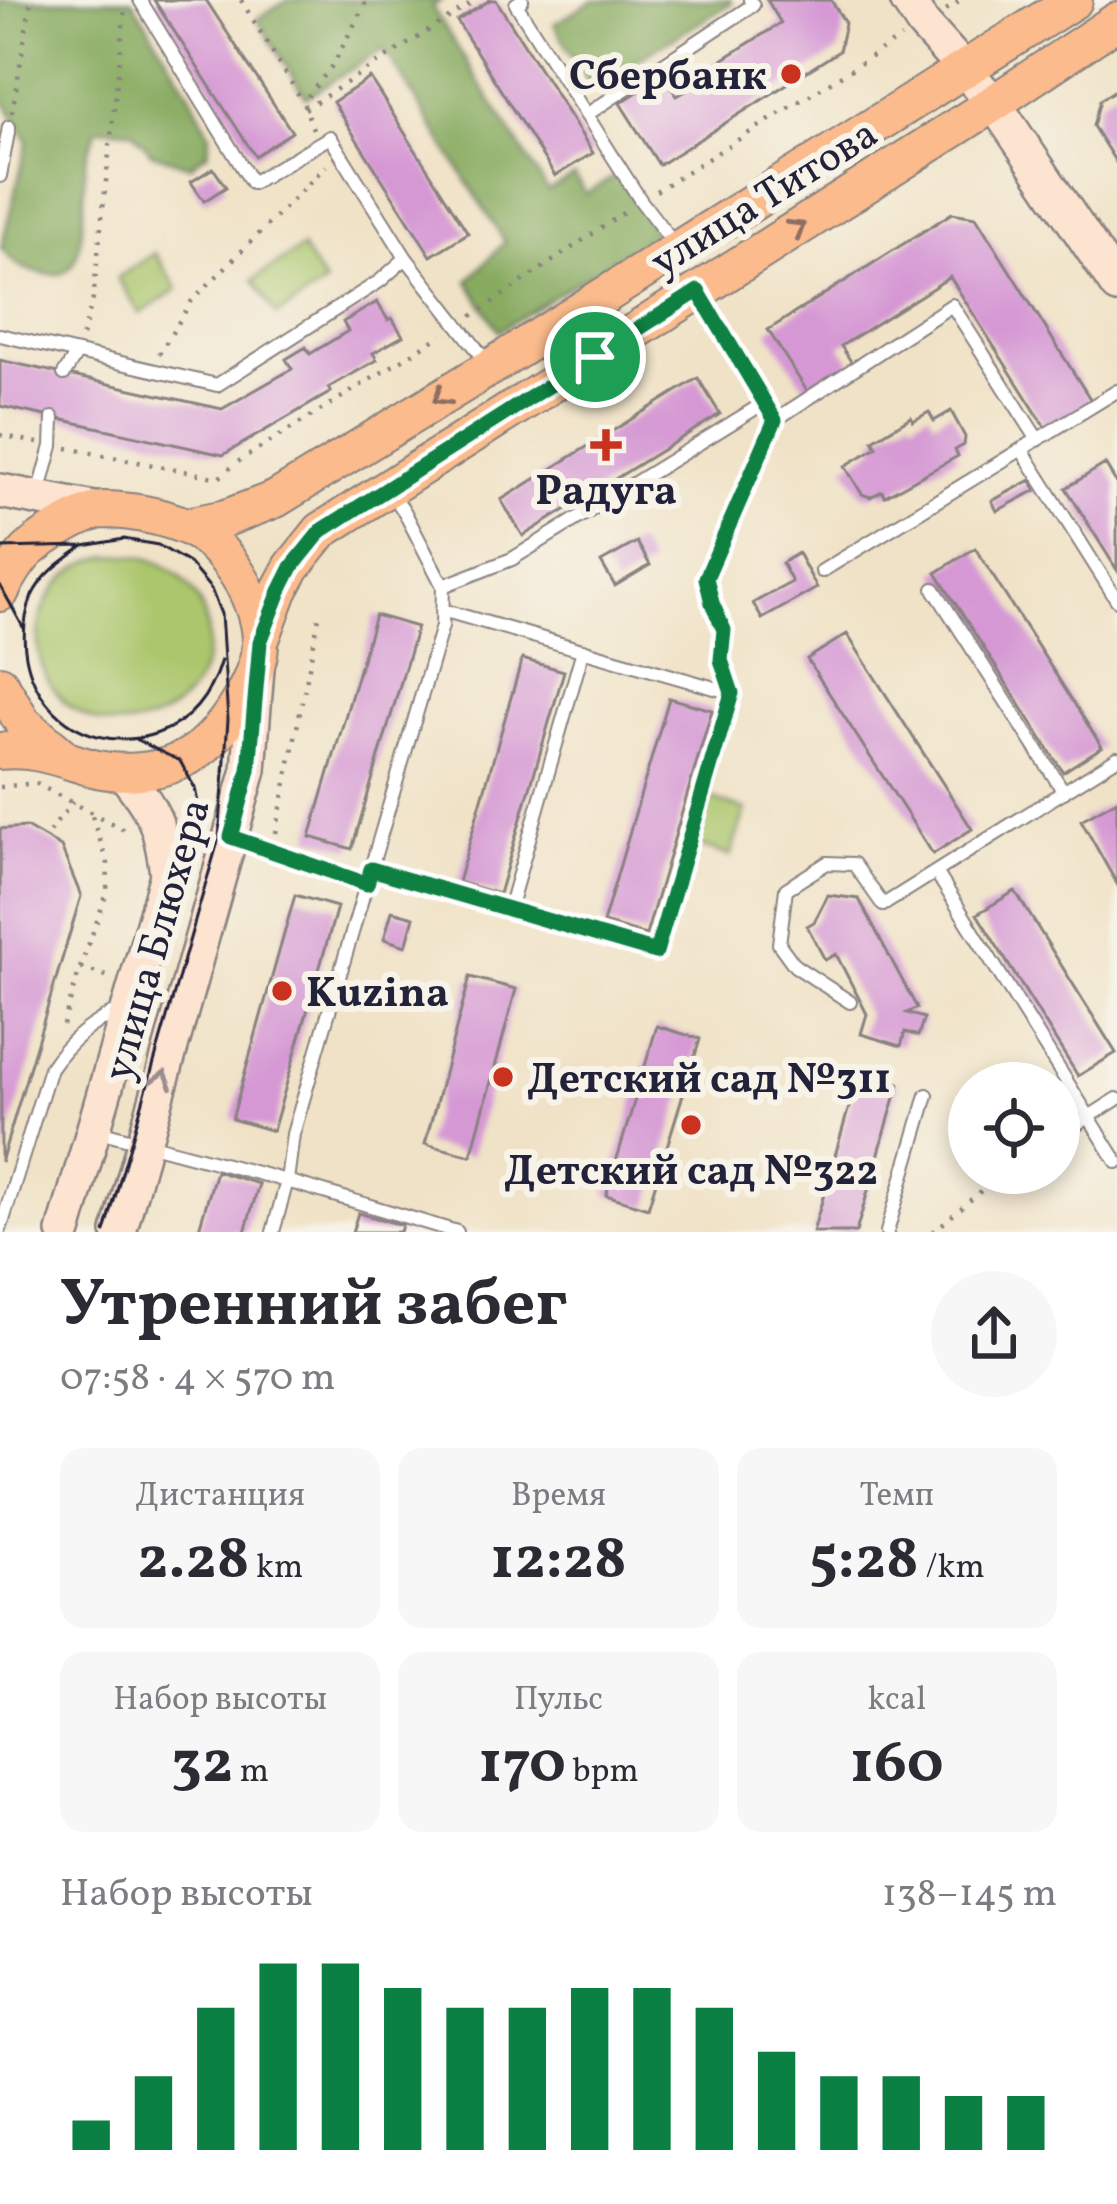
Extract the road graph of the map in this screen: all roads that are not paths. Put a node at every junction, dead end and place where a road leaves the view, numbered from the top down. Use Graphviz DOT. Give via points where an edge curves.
graph roads {
  1 [pos="140,0"];
  2 [pos="522,0"];
  3 [pos="750,0"];
  4 [pos="907,0"];
  5 [pos="1074,0"];
  6 [pos="1117,21"];
  7 [pos="964,70"];
  8 [pos="994,103"];
  9 [pos="586,115"];
  10 [pos="9,127"];
  11 [pos="0,176"];
  12 [pos="678,249"];
  13 [pos="406,258"];
  14 [pos="1117,286"];
  15 [pos="698,291"];
  16 [pos="0,334"];
  17 [pos="77,353"];
  18 [pos="491,367"];
  19 [pos="64,374"];
  20 [pos="1117,391"];
  21 [pos="764,403"];
  22 [pos="53,418"];
  23 [pos="1038,440"];
  24 [pos="1022,450"];
  25 [pos="0,490"];
  26 [pos="388,490"];
  27 [pos="38,499"];
  28 [pos="99,510"];
  29 [pos="187,526"];
  30 [pos="822,571"];
  31 [pos="443,586"];
  32 [pos="934,589"];
  33 [pos="0,593"];
  34 [pos="1117,600"];
  35 [pos="442,610"];
  36 [pos="584,650"];
  37 [pos="258,654"];
  38 [pos="0,684"];
  39 [pos="0,751"];
  40 [pos="64,757"];
  41 [pos="1117,758"];
  42 [pos="122,771"];
  43 [pos="1064,792"];
  44 [pos="231,837"];
  45 [pos="371,869"];
  46 [pos="936,872"];
  47 [pos="367,884"];
  48 [pos="509,909"];
  49 [pos="120,992"];
  50 [pos="850,1002"];
  51 [pos="927,1095"];
  52 [pos="1117,1099"];
  53 [pos="1089,1117"];
  54 [pos="1080,1123"];
  55 [pos="93,1130"];
  56 [pos="145,1145"];
  57 [pos="1117,1162"];
  58 [pos="287,1181"];
  59 [pos="431,1228"];
  60 [pos="0,1231"];
  61 [pos="64,1232"];
  62 [pos="119,1232"];
  63 [pos="273,1232"];
  64 [pos="457,1232"];
  65 [pos="887,1232"];
  1 -- 13 [label="lane" via="252,183 330,137"];
  2 -- 9 [label="lane" via="516,4"];
  3 -- 9 [label="lane"];
  4 -- 7 [label="street"];
  5 -- 7 [label="main road, улица Титова"];
  6 -- 8 [label="main road, улица Титова"];
  7 -- 8 [label="street"];
  7 -- 12 [label="main road, улица Титова"];
  8 -- 14 [label="street"];
  15 -- 8 [label="main road, улица Титова, one-way"];
  9 -- 12 [label="lane"];
  10 -- 11 [label="lane"];
  12 -- 18 [label="main road, улица Титова"];
  13 -- 17 [label="lane" via="217,385"];
  13 -- 18 [label="lane"];
  15 -- 21 [label="lane"];
  15 -- 26 [label="main road, улица Титова"];
  16 -- 17 [label="lane"];
  17 -- 19 [label="lane"];
  18 -- 29 [label="main road, улица Титова, one-way" via="277,499"];
  20 -- 23 [label="lane"];
  21 -- 23 [label="lane" via="775,420 952,305"];
  21 -- 31 [label="lane" via="512,559"];
  22 -- 27 [label="lane"];
  23 -- 24 [label="lane"];
  24 -- 30 [label="lane"];
  24 -- 34 [label="lane"];
  25 -- 27 [label="street"];
  26 -- 31 [label="lane"];
  26 -- 37 [label="main road, улица Титова" via="321,531 292,567"];
  27 -- 28 [label="street"];
  28 -- 29 [label="main road"];
  28 -- 33 [label="main road" via="29,548"];
  29 -- 37 [label="main road" via="233,568 248,594"];
  31 -- 35 [label="lane"];
  32 -- 43 [label="lane"];
  35 -- 36 [label="lane"];
  35 -- 45 [label="lane"];
  36 -- 48 [label="lane"];
  36 -- 48 [label="lane" via="732,693 656,952"];
  37 -- 42 [label="main road, улица Титова" via="228,720 206,745 180,761"];
  37 -- 44 [label="street, улица Блюхера" via="249,770"];
  38 -- 40 [label="main road" via="23,723"];
  39 -- 40 [label="main road"];
  40 -- 42 [label="main road"];
  41 -- 43 [label="lane"];
  42 -- 49 [label="street, улица Блюхера" via="151,807 167,874"];
  43 -- 46 [label="lane"];
  44 -- 47 [label="lane"];
  56 -- 44 [label="street, улица Блюхера, one-way"];
  45 -- 47 [label="lane"];
  45 -- 48 [label="lane"];
  46 -- 50 [label="lane" via="884,905 854,864 827,862 786,889 779,944 795,966"];
  46 -- 53 [label="lane"];
  47 -- 58 [label="lane" via="292,1134"];
  49 -- 55 [label="street, улица Блюхера"];
  49 -- 60 [label="lane" via="50,1068"];
  51 -- 65 [label="lane"];
  52 -- 53 [label="lane"];
  53 -- 54 [label="lane"];
  53 -- 57 [label="lane"];
  55 -- 56 [label="lane"];
  55 -- 61 [label="street, улица Блюхера"];
  56 -- 58 [label="lane"];
  56 -- 62 [label="street, улица Блюхера"];
  58 -- 59 [label="lane"];
  58 -- 63 [label="lane"];
  59 -- 64 [label="lane"];
}
